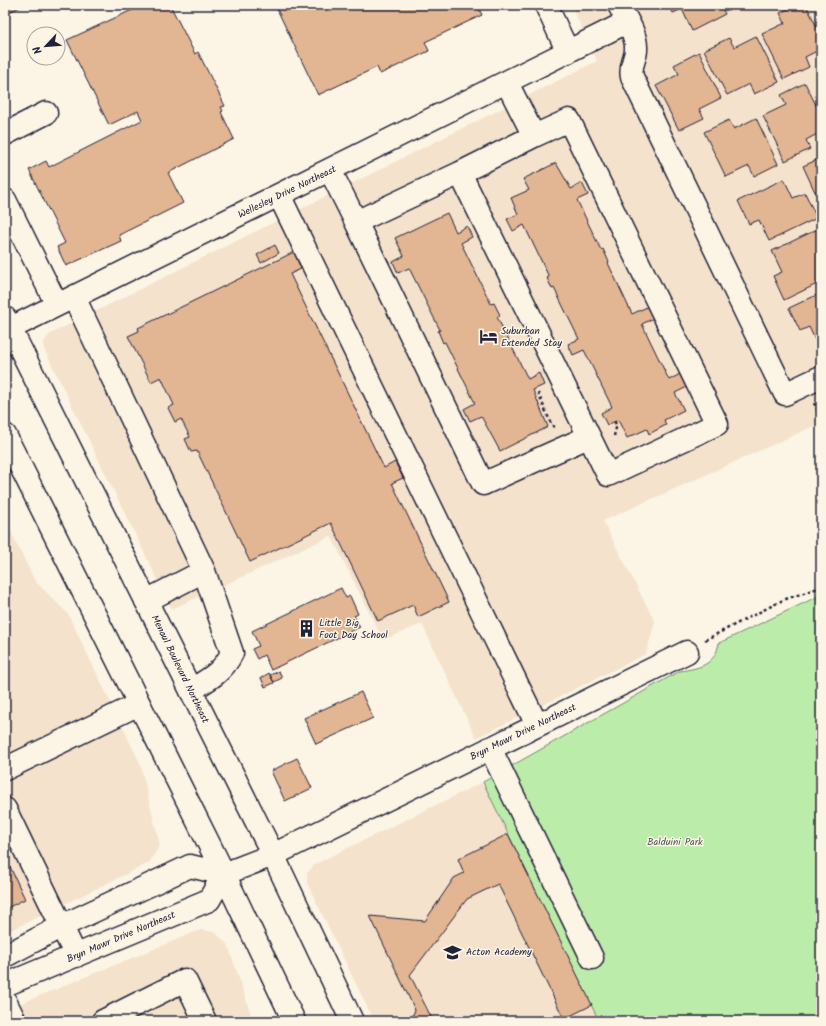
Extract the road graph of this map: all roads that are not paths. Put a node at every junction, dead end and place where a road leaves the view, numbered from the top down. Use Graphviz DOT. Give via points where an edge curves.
graph roads {
  1 [pos="546,5"];
  2 [pos="623,14"];
  3 [pos="568,52"];
  4 [pos="506,83"];
  5 [pos="46,114"];
  6 [pos="5,134"];
  7 [pos="534,136"];
  8 [pos="330,170"];
  9 [pos="460,173"];
  10 [pos="279,195"];
  11 [pos="5,200"];
  12 [pos="356,222"];
  13 [pos="65,301"];
  14 [pos="7,326"];
  15 [pos="821,377"];
  16 [pos="5,435"];
  17 [pos="588,437"];
  18 [pos="204,572"];
  19 [pos="146,601"];
  20 [pos="687,652"];
  21 [pos="190,690"];
  22 [pos="139,704"];
  23 [pos="537,725"];
  24 [pos="490,748"];
  25 [pos="5,769"];
  26 [pos="5,809"];
  27 [pos="273,855"];
  28 [pos="224,874"];
  29 [pos="62,926"];
  30 [pos="5,956"];
  31 [pos="76,956"];
  32 [pos="592,958"];
  33 [pos="6,986"];
  34 [pos="15,1021"];
  35 [pos="104,1021"];
  36 [pos="205,1021"];
  37 [pos="294,1021"];
  38 [pos="352,1021"];
  1 -- 3 [label="street"];
  2 -- 3 [label="street, Wellesley Drive Northeast"];
  2 -- 15 [label="street" via="636,45 630,69 632,78 785,394"];
  3 -- 4 [label="street, Wellesley Drive Northeast"];
  4 -- 7 [label="street"];
  4 -- 8 [label="street, Wellesley Drive Northeast"];
  5 -- 6 [label="street"];
  7 -- 9 [label="street"];
  7 -- 17 [label="street" via="569,120 717,424 608,475"];
  8 -- 10 [label="street, Wellesley Drive Northeast"];
  8 -- 12 [label="street"];
  9 -- 12 [label="street"];
  9 -- 17 [label="street"];
  10 -- 13 [label="street, Wellesley Drive Northeast"];
  10 -- 23 [label="street"];
  11 -- 13 [label="street"];
  12 -- 17 [label="street" via="483,484"];
  13 -- 14 [label="street, Wellesley Drive Northeast"];
  13 -- 18 [label="street"];
  14 -- 19 [label="street, Menaul Boulevard Northeast"];
  16 -- 22 [label="street"];
  18 -- 19 [label="street"];
  18 -- 21 [label="street" via="232,653 226,665 217,674"];
  19 -- 21 [label="street, Menaul Boulevard Northeast"];
  20 -- 23 [label="street, Bryn Mawr Drive Northeast"];
  21 -- 27 [label="street, Menaul Boulevard Northeast"];
  22 -- 25 [label="street"];
  22 -- 28 [label="street"];
  23 -- 24 [label="street, Bryn Mawr Drive Northeast"];
  24 -- 27 [label="street, Bryn Mawr Drive Northeast"];
  24 -- 32 [label="street"];
  26 -- 29 [label="street"];
  27 -- 28 [label="street, Bryn Mawr Drive Northeast"];
  27 -- 38 [label="street, Menaul Boulevard Northeast"];
  28 -- 29 [label="street" via="190,866"];
  28 -- 31 [label="street, Bryn Mawr Drive Northeast" via="209,900"];
  28 -- 37 [label="street"];
  29 -- 30 [label="street"];
  29 -- 31 [label="street"];
  31 -- 33 [label="street, Bryn Mawr Drive Northeast"];
  33 -- 34 [label="street"];
  35 -- 36 [label="street" via="185,980"];
}
